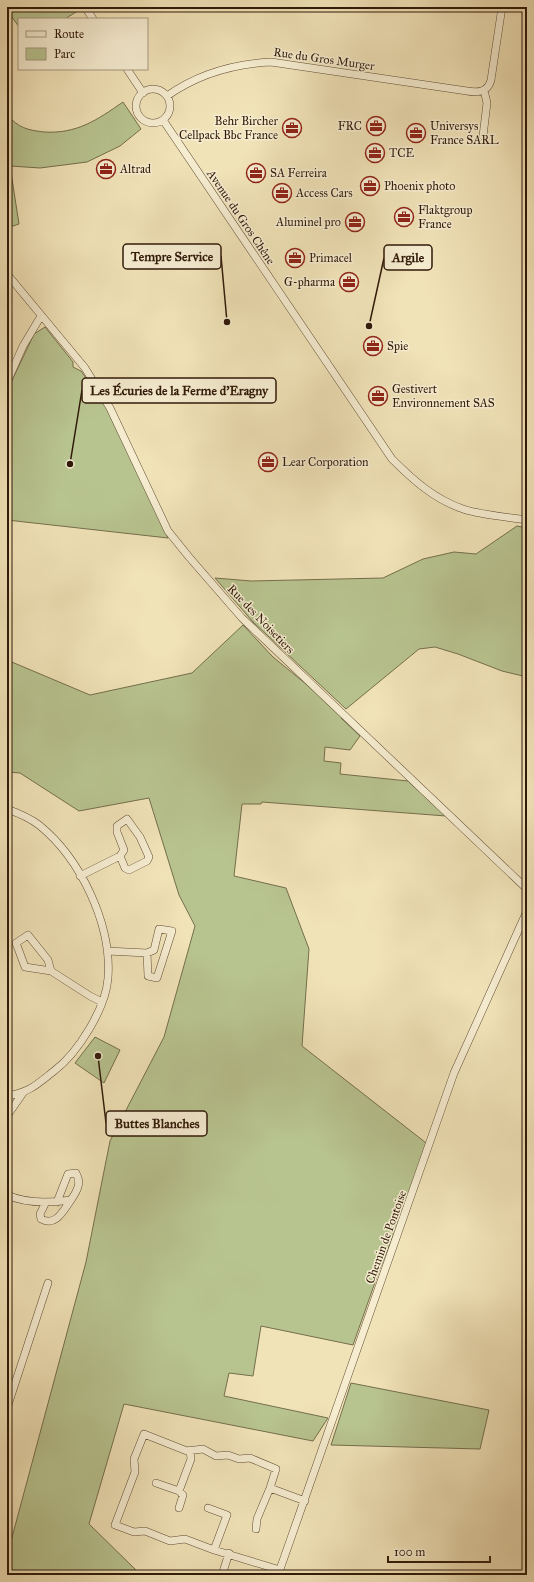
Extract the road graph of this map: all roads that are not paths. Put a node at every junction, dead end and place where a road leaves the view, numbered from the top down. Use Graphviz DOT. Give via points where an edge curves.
graph roads {
  1 [pos="85,7"];
  2 [pos="502,7"];
  3 [pos="92,18"];
  4 [pos="128,70"];
  5 [pos="484,90"];
  6 [pos="143,93"];
  7 [pos="166,96"];
  8 [pos="163,120"];
  9 [pos="483,136"];
  10 [pos="7,274"];
  11 [pos="41,316"];
  12 [pos="7,382"];
  13 [pos="527,520"];
  14 [pos="7,808"];
  15 [pos="120,856"];
  16 [pos="80,876"];
  17 [pos="527,889"];
  18 [pos="527,911"];
  19 [pos="107,951"];
  20 [pos="147,953"];
  21 [pos="51,970"];
  22 [pos="102,1002"];
  23 [pos="23,1093"];
  24 [pos="7,1096"];
  25 [pos="7,1116"];
  26 [pos="7,1195"];
  27 [pos="17,1199"];
  28 [pos="71,1200"];
  29 [pos="7,1202"];
  30 [pos="46,1202"];
  31 [pos="57,1202"];
  32 [pos="48,1283"];
  33 [pos="7,1408"];
  34 [pos="190,1450"];
  35 [pos="156,1483"];
  36 [pos="270,1488"];
  37 [pos="179,1491"];
  38 [pos="305,1501"];
  39 [pos="179,1508"];
  40 [pos="208,1508"];
  41 [pos="256,1529"];
  42 [pos="214,1550"];
  43 [pos="229,1553"];
  44 [pos="279,1573"];
  45 [pos="222,1575"];
  1 -- 3 [label="street"];
  2 -- 5 [label="street" via="490,85"];
  4 -- 6 [label="street"];
  5 -- 7 [label="street, Rue du Gros Murger" via="467,92 271,62 249,63 223,69 196,79"];
  5 -- 9 [label="street" via="487,103"];
  6 -- 7 [label="street" via="157,90"];
  6 -- 8 [label="street" via="137,103 139,115 148,122 156,123"];
  7 -- 8 [label="street" via="170,109"];
  8 -- 13 [label="street, Avenue du Gros Chêne" via="392,459 433,495 463,509"];
  10 -- 11 [label="street, Rue des Noisetiers"];
  11 -- 12 [label="street" via="23,346"];
  11 -- 17 [label="street, Rue des Noisetiers" via="85,368 110,408 168,530 189,557 242,618"];
  14 -- 16 [label="street" via="38,825 52,837 70,858"];
  15 -- 15 [label="street" via="124,850 117,826 127,819 140,837 149,857 147,861 129,870 125,868"];
  15 -- 16 [label="street"];
  16 -- 19 [label="street" via="97,909"];
  18 -- 38 [label="street, Chemin de Pontoise" via="454,1074"];
  19 -- 20 [label="street"];
  19 -- 22 [label="street" via="108,980"];
  20 -- 20 [label="street" via="148,976 157,978 172,931 159,929 154,950"];
  21 -- 21 [label="street" via="25,967 16,943 28,935 48,960"];
  21 -- 22 [label="street"];
  22 -- 23 [label="street" via="93,1022 71,1056 36,1086"];
  23 -- 24 [label="street"];
  23 -- 25 [label="street"];
  26 -- 27 [label="street"];
  27 -- 29 [label="street"];
  27 -- 30 [label="street"];
  28 -- 30 [label="street" via="52,1222 41,1219 40,1214"];
  28 -- 31 [label="street"];
  28 -- 31 [label="street" via="78,1189 79,1179 76,1173 68,1174"];
  30 -- 31 [label="street"];
  32 -- 33 [label="street"];
  34 -- 36 [label="street" via="203,1449 216,1456 250,1458 276,1469"];
  34 -- 37 [label="street" via="191,1459"];
  34 -- 42 [label="street" via="144,1434 134,1459 135,1472 115,1526 134,1532 145,1531 170,1540 185,1539"];
  35 -- 37 [label="street"];
  36 -- 38 [label="street"];
  36 -- 41 [label="street" via="257,1519"];
  37 -- 39 [label="street" via="183,1495"];
  38 -- 44 [label="street, Chemin de Pontoise"];
  40 -- 42 [label="street" via="227,1515"];
  42 -- 43 [label="street"];
  43 -- 44 [label="street"];
  43 -- 45 [label="street"];
}
